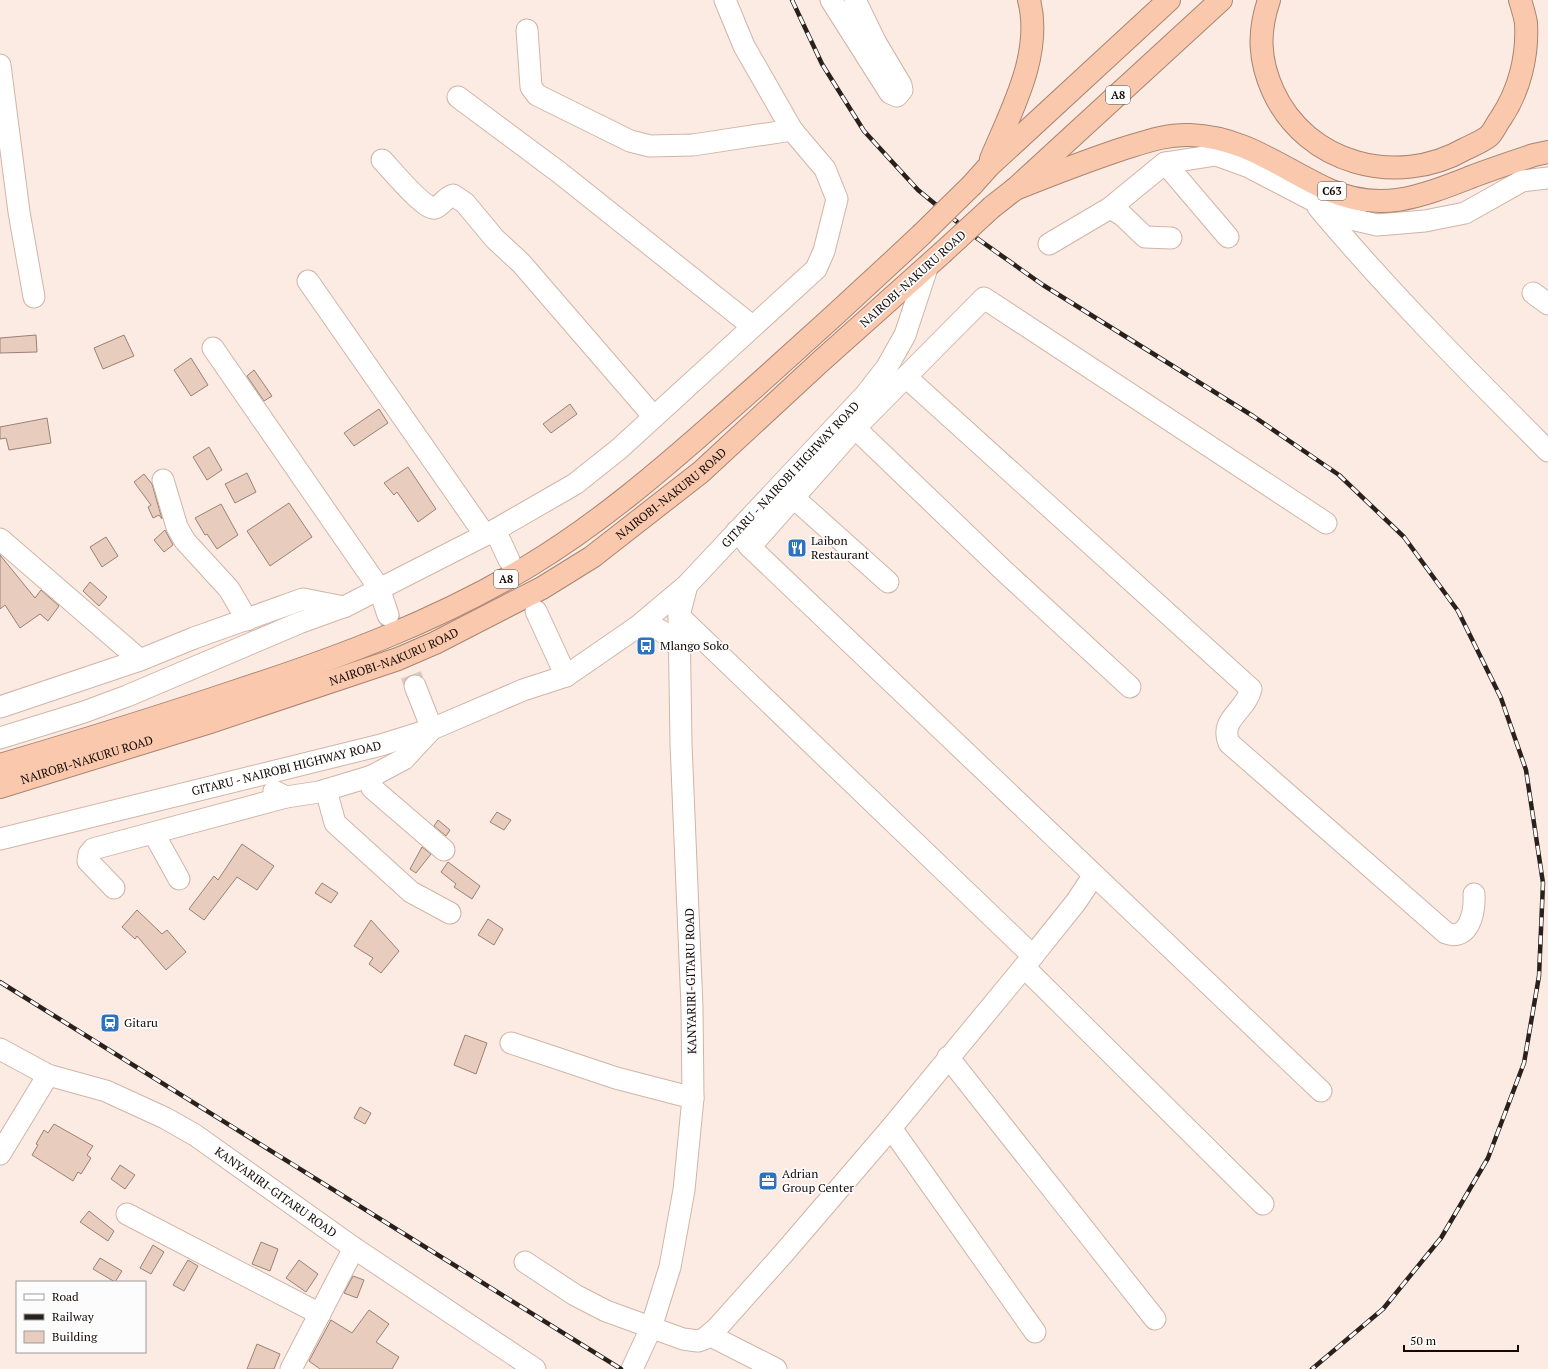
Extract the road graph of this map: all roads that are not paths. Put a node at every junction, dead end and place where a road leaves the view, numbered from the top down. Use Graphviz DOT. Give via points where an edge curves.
graph roads {
  1 [pos="725,0"];
  2 [pos="831,0"];
  3 [pos="855,0"];
  4 [pos="1029,0"];
  5 [pos="1169,0"];
  6 [pos="1221,0"];
  7 [pos="1269,0"];
  8 [pos="1520,0"];
  9 [pos="527,30"];
  10 [pos="0,65"];
  11 [pos="458,97"];
  12 [pos="792,130"];
  13 [pos="1548,152"];
  14 [pos="382,160"];
  15 [pos="1165,163"];
  16 [pos="988,166"];
  17 [pos="1548,178"];
  18 [pos="1015,189"];
  19 [pos="1313,202"];
  20 [pos="1110,208"];
  21 [pos="1171,238"];
  22 [pos="1228,238"];
  23 [pos="1049,244"];
  24 [pos="934,260"];
  25 [pos="308,281"];
  26 [pos="34,297"];
  27 [pos="752,326"];
  28 [pos="213,348"];
  29 [pos="906,377"];
  30 [pos="654,417"];
  31 [pos="856,428"];
  32 [pos="1548,451"];
  33 [pos="164,480"];
  34 [pos="794,498"];
  35 [pos="1326,523"];
  36 [pos="737,531"];
  37 [pos="490,533"];
  38 [pos="0,539"];
  39 [pos="750,547"];
  40 [pos="509,560"];
  41 [pos="888,582"];
  42 [pos="687,585"];
  43 [pos="379,588"];
  44 [pos="344,607"];
  45 [pos="671,610"];
  46 [pos="536,611"];
  47 [pos="388,615"];
  48 [pos="247,620"];
  49 [pos="637,627"];
  50 [pos="679,648"];
  51 [pos="140,660"];
  52 [pos="566,676"];
  53 [pos="415,686"];
  54 [pos="1130,687"];
  55 [pos="0,706"];
  56 [pos="432,729"];
  57 [pos="0,738"];
  58 [pos="0,765"];
  59 [pos="372,776"];
  60 [pos="251,777"];
  61 [pos="0,787"];
  62 [pos="326,790"];
  63 [pos="286,797"];
  64 [pos="154,834"];
  65 [pos="0,840"];
  66 [pos="444,850"];
  67 [pos="1094,875"];
  68 [pos="179,879"];
  69 [pos="114,888"];
  70 [pos="1474,894"];
  71 [pos="450,913"];
  72 [pos="1028,961"];
  73 [pos="511,1043"];
  74 [pos="0,1049"];
  75 [pos="948,1057"];
  76 [pos="48,1075"];
  77 [pos="1321,1091"];
  78 [pos="693,1098"];
  79 [pos="891,1128"];
  80 [pos="0,1154"];
  81 [pos="1263,1204"];
  82 [pos="127,1214"];
  83 [pos="354,1248"];
  84 [pos="525,1262"];
  85 [pos="320,1314"];
  86 [pos="1154,1319"];
  87 [pos="652,1328"];
  88 [pos="1035,1332"];
  89 [pos="710,1335"];
  90 [pos="292,1369"];
  91 [pos="535,1369"];
  92 [pos="632,1369"];
  93 [pos="776,1369"];
  1 -- 12 [label="street" via="744,46"];
  2 -- 3 [label="street" via="890,93 897,96 902,90 902,85 876,43"];
  4 -- 16 [label="highway" via="1032,39 1022,84"];
  5 -- 16 [label="highway, NAIROBI-NAKURU ROAD / A8"];
  6 -- 18 [label="highway, NAIROBI-NAKURU ROAD / A8"];
  7 -- 8 [label="highway" via="1260,32 1262,60 1279,104 1294,123 1316,142 1350,161 1375,167 1401,168 1424,166 1448,159 1489,136 1511,103 1524,58 1526,23"];
  9 -- 12 [label="street" via="531,87 537,96 630,141 650,146 693,145"];
  10 -- 26 [label="street" via="19,212"];
  11 -- 27 [label="street" via="560,173"];
  12 -- 27 [label="street" via="825,169 837,199 824,251 816,269"];
  13 -- 18 [label="highway, C63" via="1534,154 1416,197 1379,201 1363,200 1330,190 1251,148 1219,139 1189,135 1160,137"];
  14 -- 30 [label="street" via="420,201 430,207 435,208 452,195 465,204 495,239 521,263"];
  15 -- 19 [label="street" via="1216,155 1249,167"];
  15 -- 20 [label="street"];
  15 -- 22 [label="street"];
  16 -- 58 [label="highway, NAIROBI-NAKURU ROAD / A8, bridge" via="921,235 793,354 683,451 630,495 527,567 412,626 357,650 203,702"];
  17 -- 19 [label="street" via="1522,181 1465,213 1426,221 1377,225 1347,218"];
  18 -- 24 [label="highway, NAIROBI-NAKURU ROAD / A8, bridge"];
  19 -- 32 [label="street" via="1367,266 1428,331"];
  20 -- 21 [label="street" via="1122,215 1145,237"];
  20 -- 23 [label="street"];
  24 -- 36 [label="street, GITARU - NAIROBI HIGHWAY ROAD" via="905,335 887,367 866,394"];
  24 -- 61 [label="highway, NAIROBI-NAKURU ROAD / A8" via="701,472 592,557 542,588 435,643 366,671"];
  25 -- 37 [label="street"];
  27 -- 30 [label="street"];
  28 -- 43 [label="street"];
  29 -- 31 [label="street"];
  29 -- 35 [label="street" via="984,298"];
  29 -- 70 [label="street" via="1251,688 1226,728 1225,734 1229,743 1446,933 1462,933 1471,920 1475,907"];
  30 -- 37 [label="street" via="575,484"];
  31 -- 34 [label="street"];
  31 -- 54 [label="street" via="1003,570"];
  33 -- 48 [label="street" via="185,542 229,589"];
  34 -- 39 [label="street"];
  34 -- 41 [label="street"];
  36 -- 39 [label="street"];
  36 -- 42 [label="street, GITARU - NAIROBI HIGHWAY ROAD"];
  37 -- 40 [label="street"];
  37 -- 43 [label="street"];
  38 -- 51 [label="street"];
  39 -- 67 [label="street"];
  42 -- 45 [label="street, KANYARIRI-GITARU ROAD"];
  43 -- 44 [label="street"];
  43 -- 47 [label="street"];
  44 -- 48 [label="street" via="303,599"];
  44 -- 57 [label="street" via="299,623 127,696"];
  45 -- 49 [label="street, GITARU - NAIROBI HIGHWAY ROAD"];
  45 -- 50 [label="street, KANYARIRI-GITARU ROAD"];
  45 -- 72 [label="street"];
  46 -- 52 [label="street"];
  48 -- 51 [label="street"];
  49 -- 50 [label="street" via="647,625 658,629 668,635"];
  49 -- 52 [label="street, GITARU - NAIROBI HIGHWAY ROAD"];
  50 -- 78 [label="street, KANYARIRI-GITARU ROAD" via="692,993"];
  51 -- 55 [label="street"];
  52 -- 56 [label="street, GITARU - NAIROBI HIGHWAY ROAD" via="523,690"];
  53 -- 56 [label="street"];
  56 -- 59 [label="street" via="404,759"];
  56 -- 60 [label="street, GITARU - NAIROBI HIGHWAY ROAD" via="381,745"];
  59 -- 62 [label="street"];
  59 -- 66 [label="street" via="372,788"];
  60 -- 63 [label="street"];
  60 -- 65 [label="street, GITARU - NAIROBI HIGHWAY ROAD"];
  62 -- 63 [label="street"];
  62 -- 71 [label="street" via="335,823 411,892"];
  63 -- 64 [label="street"];
  64 -- 68 [label="street"];
  64 -- 69 [label="street" via="102,846 93,849 89,854 88,861"];
  67 -- 72 [label="street" via="1076,902"];
  67 -- 77 [label="street"];
  72 -- 75 [label="street"];
  72 -- 81 [label="street"];
  73 -- 78 [label="street" via="616,1078"];
  74 -- 76 [label="street, KANYARIRI-GITARU ROAD"];
  75 -- 79 [label="street"];
  75 -- 86 [label="street"];
  76 -- 80 [label="street"];
  76 -- 83 [label="street, KANYARIRI-GITARU ROAD" via="106,1091 195,1135"];
  78 -- 87 [label="street, KANYARIRI-GITARU ROAD" via="684,1190 676,1236 670,1267"];
  79 -- 88 [label="street"];
  79 -- 89 [label="street"];
  82 -- 85 [label="street"];
  83 -- 85 [label="street"];
  83 -- 91 [label="street, KANYARIRI-GITARU ROAD"];
  84 -- 87 [label="street" via="606,1312"];
  85 -- 90 [label="street"];
  87 -- 89 [label="street" via="683,1339 698,1341"];
  87 -- 92 [label="street, KANYARIRI-GITARU ROAD"];
  89 -- 93 [label="street"];
}
